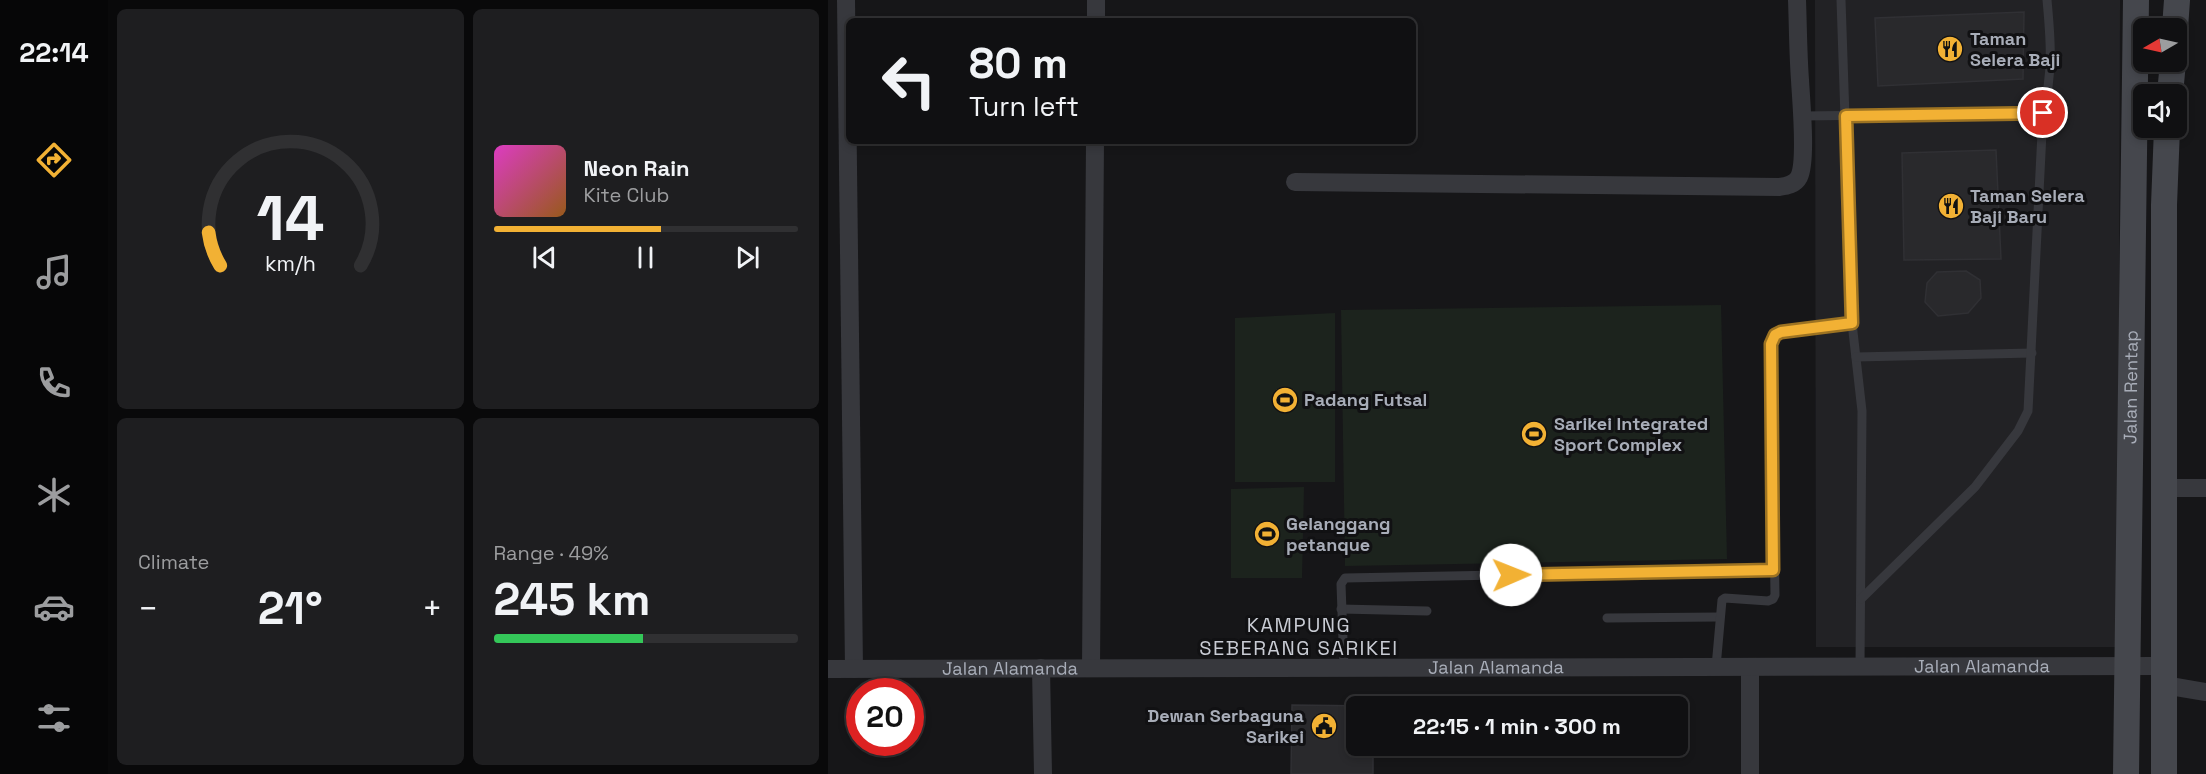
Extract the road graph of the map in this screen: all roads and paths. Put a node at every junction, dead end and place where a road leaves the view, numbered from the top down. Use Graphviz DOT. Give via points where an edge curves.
graph roads {
  1 [pos="846,0"];
  2 [pos="1096,0"];
  3 [pos="1797,0"];
  4 [pos="1841,0"];
  5 [pos="2047,0"];
  6 [pos="2136,0"];
  7 [pos="2177,0"];
  8 [pos="846,18"];
  9 [pos="1096,18"];
  10 [pos="2176,18"];
  11 [pos="2043,113"];
  12 [pos="1803,116"];
  13 [pos="1846,116"];
  14 [pos="2167,138"];
  15 [pos="848,144"];
  16 [pos="1095,144"];
  17 [pos="1295,182"];
  18 [pos="1852,323"];
  19 [pos="2032,353"];
  20 [pos="1856,357"];
  21 [pos="2164,488"];
  22 [pos="2206,488"];
  23 [pos="1773,570"];
  24 [pos="1861,599"];
  25 [pos="1341,609"];
  26 [pos="1427,611"];
  27 [pos="1719,617"];
  28 [pos="1607,618"];
  29 [pos="1860,666"];
  30 [pos="2126,666"];
  31 [pos="1716,667"];
  32 [pos="1750,667"];
  33 [pos="1041,668"];
  34 [pos="1091,668"];
  35 [pos="1344,668"];
  36 [pos="828,669"];
  37 [pos="854,669"];
  38 [pos="2164,675"];
  39 [pos="2206,692"];
  40 [pos="1043,774"];
  41 [pos="1750,774"];
  42 [pos="2126,774"];
  43 [pos="2164,774"];
  1 -- 8 [label="street"];
  2 -- 9 [label="street"];
  3 -- 12 [label="street"];
  4 -- 13 [label="lane"];
  5 -- 11 [label="lane" via="2050,83"];
  6 -- 30 [label="main road, Jalan Rentap"];
  7 -- 10 [label="main road"];
  11 -- 13 [label="lane"];
  11 -- 19 [label="lane"];
  12 -- 13 [label="lane"];
  12 -- 17 [label="street" via="1800,175 1790,185 1779,187"];
  13 -- 18 [label="lane"];
  14 -- 21 [label="main road, Jalan Rentap"];
  15 -- 37 [label="street"];
  16 -- 34 [label="street"];
  18 -- 20 [label="lane"];
  18 -- 23 [label="lane" via="1781,332 1771,344"];
  19 -- 20 [label="lane"];
  19 -- 24 [label="lane" via="2028,411 2018,431 1975,488"];
  20 -- 24 [label="lane" via="1863,438"];
  21 -- 22 [label="street"];
  21 -- 38 [label="main road, Jalan Rentap"];
  23 -- 25 [label="lane" via="1345,578 1341,584"];
  23 -- 27 [label="lane" via="1773,598 1725,598 1720,603"];
  24 -- 29 [label="lane"];
  25 -- 26 [label="lane"];
  25 -- 35 [label="lane"];
  27 -- 28 [label="lane"];
  27 -- 31 [label="lane"];
  29 -- 30 [label="street, Jalan Alamanda"];
  29 -- 32 [label="street, Jalan Alamanda"];
  30 -- 38 [label="street, Jalan Alamanda"];
  30 -- 42 [label="main road, Jalan Rentap"];
  31 -- 32 [label="street, Jalan Alamanda"];
  31 -- 35 [label="street, Jalan Alamanda"];
  32 -- 41 [label="street"];
  33 -- 34 [label="street, Jalan Alamanda"];
  33 -- 37 [label="street, Jalan Alamanda"];
  33 -- 40 [label="street"];
  34 -- 35 [label="street, Jalan Alamanda"];
  36 -- 37 [label="street, Jalan Alamanda"];
  38 -- 39 [label="street, Jalan Alamanda"];
  38 -- 43 [label="main road, Jalan Rentap"];
}
